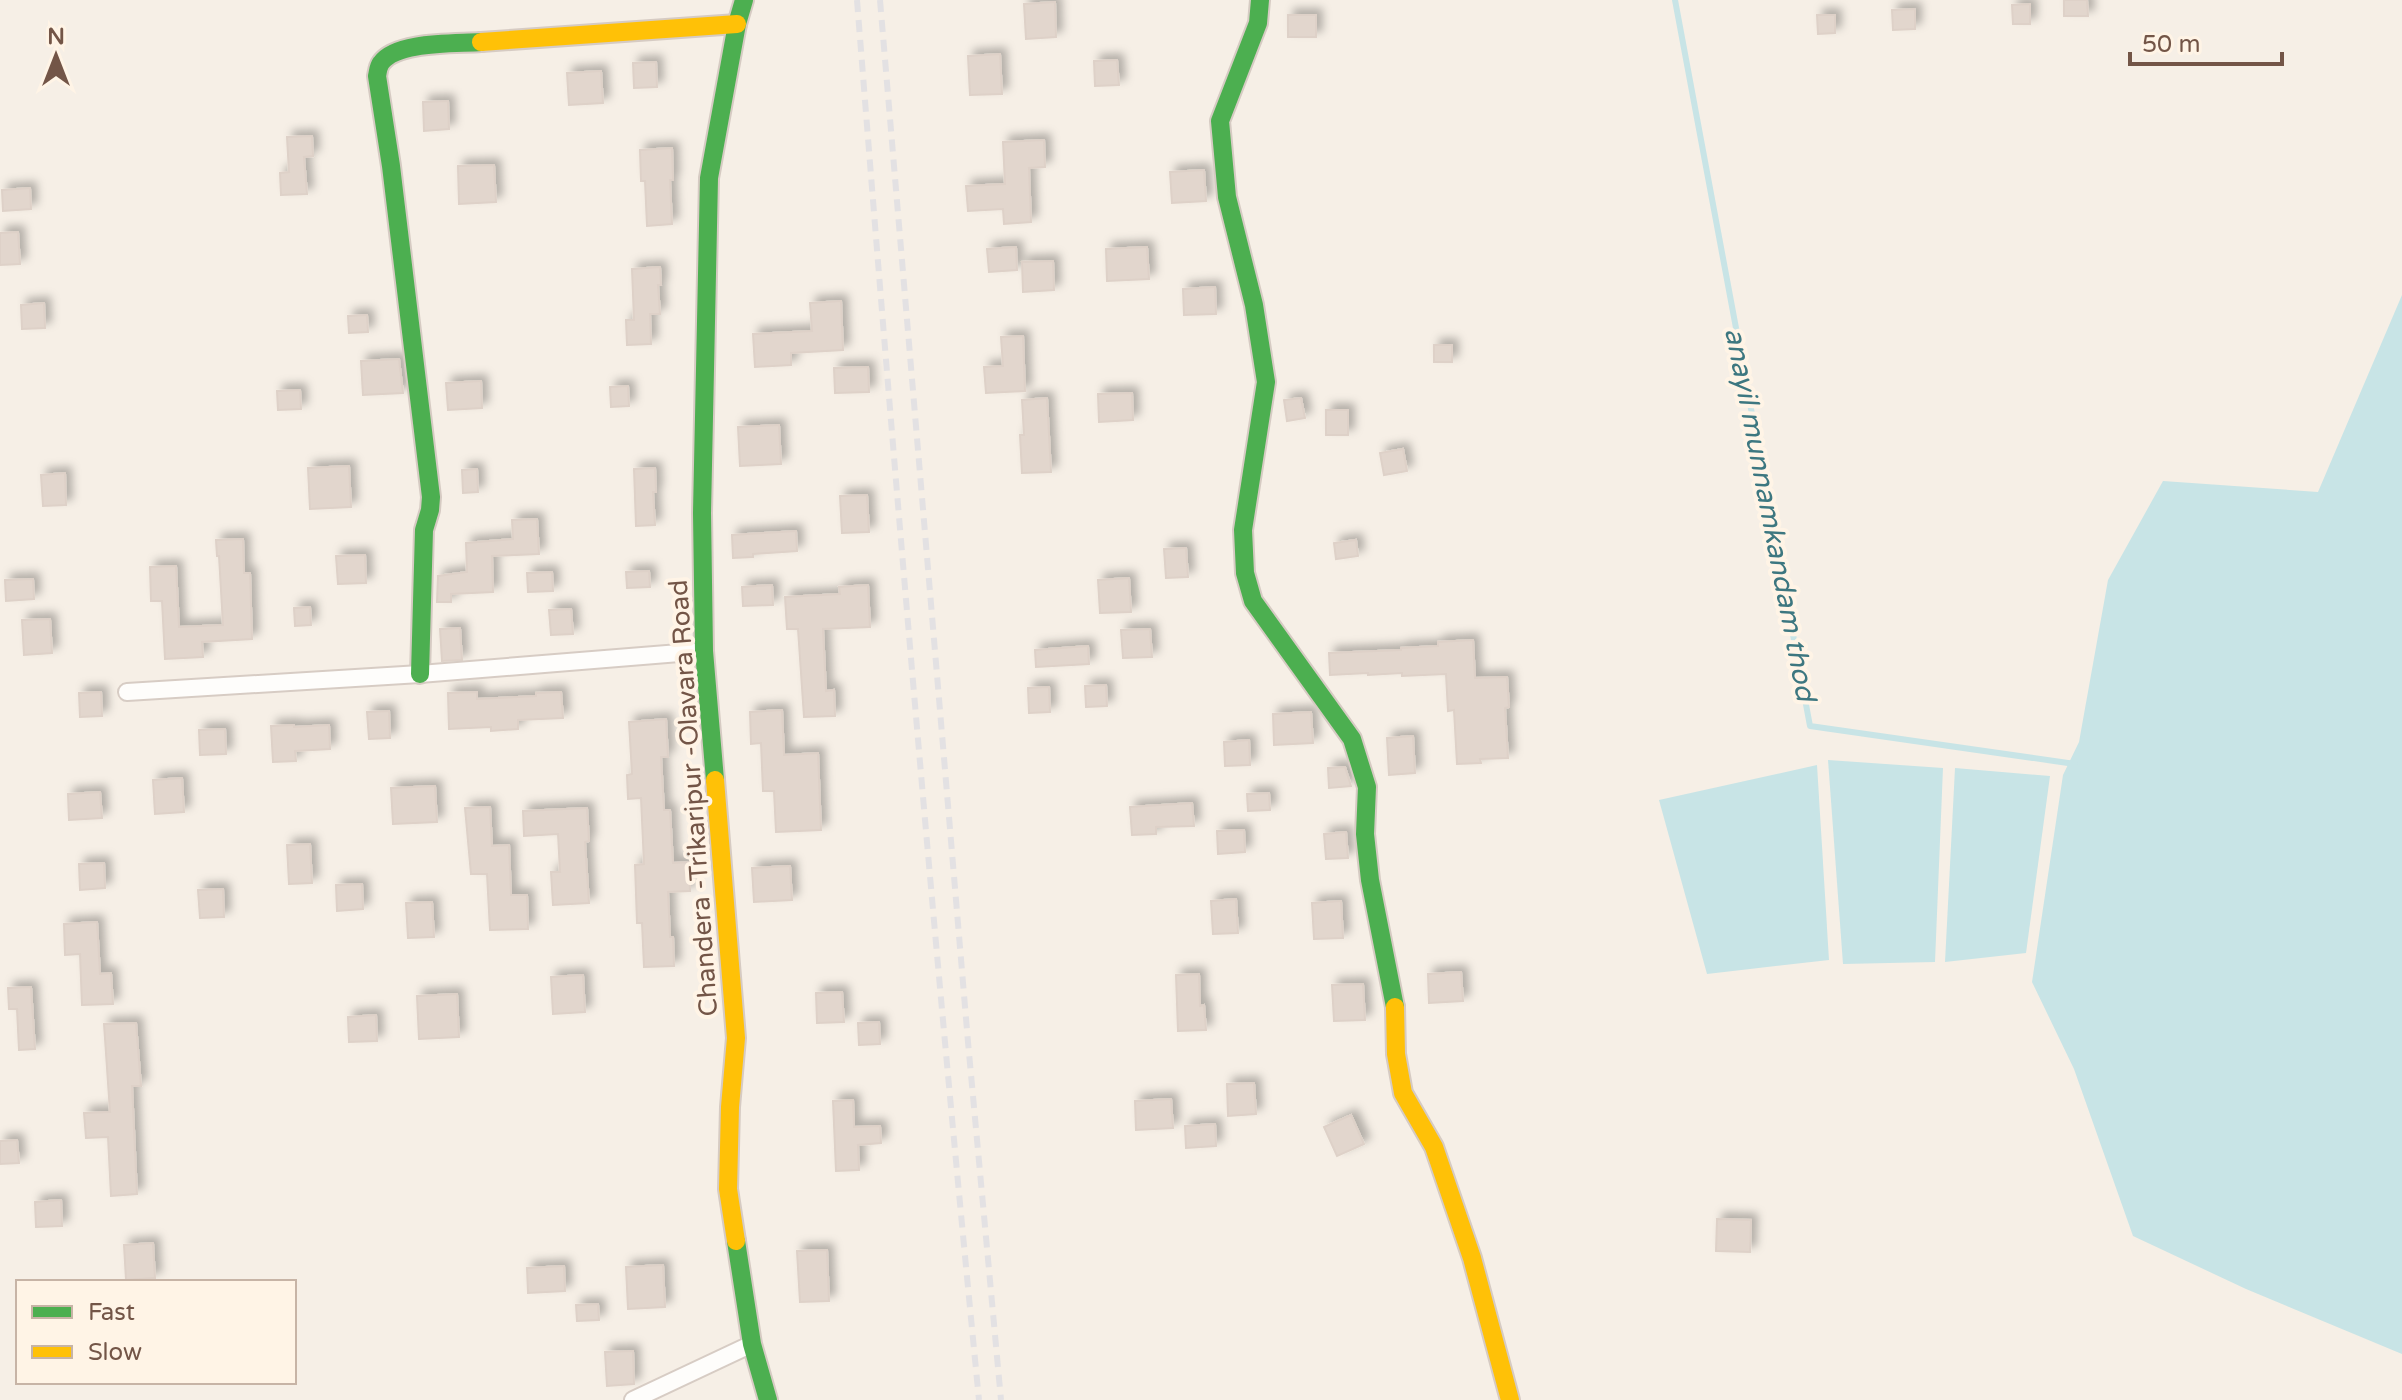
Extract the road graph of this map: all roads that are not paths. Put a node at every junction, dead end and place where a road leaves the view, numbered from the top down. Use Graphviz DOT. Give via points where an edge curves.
graph roads {
  1 [pos="744,0"];
  2 [pos="1260,0"];
  3 [pos="737,24"];
  4 [pos="704,651"];
  5 [pos="420,674"];
  6 [pos="127,692"];
  7 [pos="752,1344"];
  8 [pos="633,1400"];
  9 [pos="768,1400"];
  10 [pos="1510,1400"];
  1 -- 3 [label="street, Chandera -Trikaripur -Olavara Road"];
  2 -- 10 [label="street" via="1258,23 1220,121 1227,197 1254,305 1266,382 1243,530 1245,573 1253,601 1352,739 1367,787 1370,880 1395,1001 1403,1093 1434,1147 1472,1258"];
  3 -- 4 [label="street, Chandera -Trikaripur -Olavara Road" via="709,178"];
  3 -- 5 [label="street" via="412,47 381,63 377,76 431,497 423,544"];
  4 -- 5 [label="street"];
  4 -- 7 [label="street, Chandera -Trikaripur -Olavara Road" via="736,1038 728,1189"];
  5 -- 6 [label="street"];
  7 -- 8 [label="street"];
  7 -- 9 [label="street, Chandera -Trikaripur -Olavara Road"];
}
